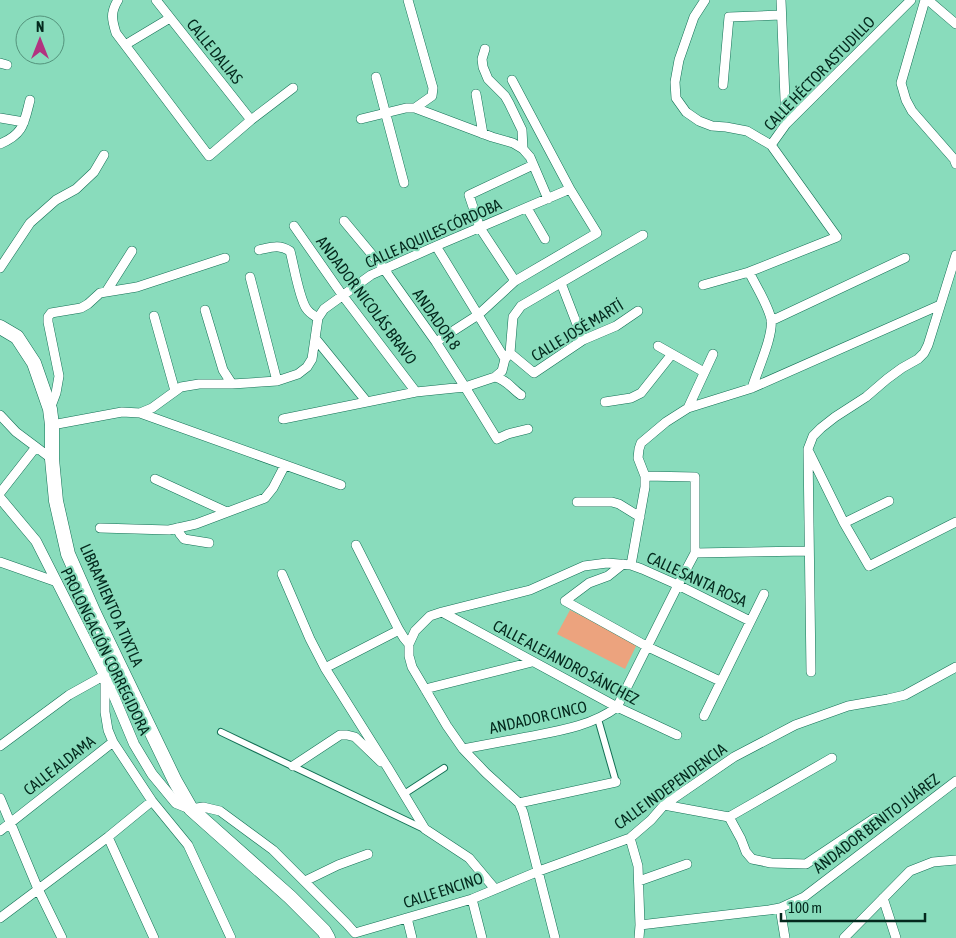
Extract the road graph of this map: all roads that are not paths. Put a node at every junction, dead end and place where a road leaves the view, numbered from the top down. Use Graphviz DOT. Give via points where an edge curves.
graph roads {
  1 [pos="118,0"];
  2 [pos="156,0"];
  3 [pos="408,0"];
  4 [pos="705,0"];
  5 [pos="781,0"];
  6 [pos="911,0"];
  7 [pos="926,0"];
  8 [pos="781,15"];
  9 [pos="170,18"];
  10 [pos="956,24"];
  11 [pos="125,45"];
  12 [pos="485,49"];
  13 [pos="376,77"];
  14 [pos="512,80"];
  15 [pos="722,85"];
  16 [pos="293,88"];
  17 [pos="476,94"];
  18 [pos="30,100"];
  19 [pos="415,108"];
  20 [pos="386,113"];
  21 [pos="0,118"];
  22 [pos="361,119"];
  23 [pos="251,120"];
  24 [pos="24,122"];
  25 [pos="786,124"];
  26 [pos="483,134"];
  27 [pos="0,144"];
  28 [pos="770,145"];
  29 [pos="523,149"];
  30 [pos="104,155"];
  31 [pos="533,164"];
  32 [pos="956,164"];
  33 [pos="404,183"];
  34 [pos="570,189"];
  35 [pos="548,199"];
  36 [pos="526,208"];
  37 [pos="344,221"];
  38 [pos="294,226"];
  39 [pos="480,228"];
  40 [pos="642,235"];
  41 [pos="545,239"];
  42 [pos="436,246"];
  43 [pos="259,250"];
  44 [pos="132,251"];
  45 [pos="956,255"];
  46 [pos="225,258"];
  47 [pos="905,258"];
  48 [pos="0,268"];
  49 [pos="384,269"];
  50 [pos="749,272"];
  51 [pos="250,277"];
  52 [pos="515,281"];
  53 [pos="561,283"];
  54 [pos="703,286"];
  55 [pos="106,292"];
  56 [pos="343,296"];
  57 [pos="940,305"];
  58 [pos="205,310"];
  59 [pos="638,311"];
  60 [pos="478,315"];
  61 [pos="154,316"];
  62 [pos="318,318"];
  63 [pos="771,321"];
  64 [pos="0,327"];
  65 [pos="315,338"];
  66 [pos="583,340"];
  67 [pos="436,342"];
  68 [pos="658,346"];
  69 [pos="672,354"];
  70 [pos="713,354"];
  71 [pos="507,356"];
  72 [pos="704,372"];
  73 [pos="495,377"];
  74 [pos="277,381"];
  75 [pos="232,384"];
  76 [pos="465,387"];
  77 [pos="752,388"];
  78 [pos="175,391"];
  79 [pos="416,392"];
  80 [pos="522,395"];
  81 [pos="367,402"];
  82 [pos="604,402"];
  83 [pos="688,408"];
  84 [pos="50,410"];
  85 [pos="140,412"];
  86 [pos="0,415"];
  87 [pos="282,419"];
  88 [pos="52,425"];
  89 [pos="528,429"];
  90 [pos="36,447"];
  91 [pos="808,449"];
  92 [pos="52,459"];
  93 [pos="285,465"];
  94 [pos="645,476"];
  95 [pos="154,479"];
  96 [pos="341,485"];
  97 [pos="0,493"];
  98 [pos="0,498"];
  99 [pos="888,501"];
  100 [pos="577,502"];
  101 [pos="228,512"];
  102 [pos="640,516"];
  103 [pos="956,522"];
  104 [pos="844,523"];
  105 [pos="100,528"];
  106 [pos="177,528"];
  107 [pos="209,543"];
  108 [pos="356,545"];
  109 [pos="810,550"];
  110 [pos="695,553"];
  111 [pos="0,562"];
  112 [pos="627,565"];
  113 [pos="282,574"];
  114 [pos="57,582"];
  115 [pos="678,585"];
  116 [pos="764,594"];
  117 [pos="442,612"];
  118 [pos="750,621"];
  119 [pos="400,630"];
  120 [pos="106,638"];
  121 [pos="409,644"];
  122 [pos="648,647"];
  123 [pos="532,662"];
  124 [pos="956,667"];
  125 [pos="325,668"];
  126 [pos="811,672"];
  127 [pos="104,675"];
  128 [pos="720,681"];
  129 [pos="425,689"];
  130 [pos="617,707"];
  131 [pos="704,716"];
  132 [pos="598,719"];
  133 [pos="222,732"];
  134 [pos="677,735"];
  135 [pos="113,742"];
  136 [pos="0,746"];
  137 [pos="463,750"];
  138 [pos="832,758"];
  139 [pos="293,766"];
  140 [pos="388,768"];
  141 [pos="444,768"];
  142 [pos="956,780"];
  143 [pos="616,782"];
  144 [pos="404,794"];
  145 [pos="0,798"];
  146 [pos="152,801"];
  147 [pos="519,802"];
  148 [pos="664,805"];
  149 [pos="191,809"];
  150 [pos="729,817"];
  151 [pos="875,818"];
  152 [pos="10,823"];
  153 [pos="425,829"];
  154 [pos="0,830"];
  155 [pos="108,837"];
  156 [pos="630,838"];
  157 [pos="368,854"];
  158 [pos="955,863"];
  159 [pos="687,864"];
  160 [pos="539,871"];
  161 [pos="638,880"];
  162 [pos="305,881"];
  163 [pos="38,889"];
  164 [pos="495,890"];
  165 [pos="472,898"];
  166 [pos="883,898"];
  167 [pos="780,908"];
  168 [pos="0,918"];
  169 [pos="407,918"];
  170 [pos="640,925"];
  171 [pos="323,936"];
  172 [pos="62,938"];
  173 [pos="154,938"];
  174 [pos="231,938"];
  175 [pos="412,938"];
  176 [pos="482,938"];
  177 [pos="555,938"];
  178 [pos="639,938"];
  179 [pos="785,938"];
  180 [pos="844,938"];
  181 [pos="896,938"];
  1 -- 11 [label="street" via="112,19 116,33"];
  2 -- 9 [label="street, CALLE DALIAS"];
  3 -- 19 [label="street" via="433,88 432,96"];
  4 -- 28 [label="street" via="694,17 679,60 676,98 686,112 699,121 747,132"];
  5 -- 8 [label="street"];
  6 -- 25 [label="street, CALLE HÉCTOR ASTUDILLO"];
  7 -- 10 [label="street"];
  7 -- 32 [label="street" via="901,82 912,111"];
  8 -- 15 [label="street" via="729,17"];
  8 -- 25 [label="street"];
  9 -- 11 [label="street"];
  9 -- 23 [label="street, CALLE DALIAS"];
  11 -- 23 [label="street" via="209,156"];
  12 -- 29 [label="street" via="482,59 488,79 509,103 522,130"];
  13 -- 20 [label="street"];
  14 -- 34 [label="street"];
  16 -- 23 [label="street"];
  17 -- 26 [label="street"];
  18 -- 24 [label="street"];
  19 -- 20 [label="street"];
  19 -- 26 [label="street"];
  20 -- 22 [label="street"];
  20 -- 33 [label="street"];
  21 -- 24 [label="street"];
  24 -- 27 [label="street" via="14,137"];
  25 -- 28 [label="street, CALLE HÉCTOR ASTUDILLO"];
  26 -- 29 [label="street"];
  28 -- 50 [label="street" via="837,237"];
  29 -- 31 [label="street"];
  30 -- 48 [label="street" via="94,172 76,190 56,200 30,223"];
  31 -- 35 [label="street"];
  31 -- 39 [label="street" via="470,195"];
  34 -- 35 [label="street, CALLE AQUILES CÓRDOBA"];
  34 -- 52 [label="street" via="597,233"];
  35 -- 36 [label="street, CALLE AQUILES CÓRDOBA"];
  36 -- 39 [label="street, CALLE AQUILES CÓRDOBA"];
  36 -- 41 [label="street"];
  37 -- 49 [label="street, ANDADOR 8"];
  38 -- 56 [label="street, ANDADOR NICOLÁS BRAVO"];
  39 -- 42 [label="street, CALLE AQUILES CÓRDOBA"];
  39 -- 52 [label="street"];
  40 -- 53 [label="street"];
  42 -- 49 [label="street, CALLE AQUILES CÓRDOBA"];
  42 -- 60 [label="street"];
  43 -- 62 [label="street" via="275,246 290,251 302,299 311,314"];
  44 -- 55 [label="street"];
  45 -- 57 [label="street"];
  46 -- 55 [label="street" via="137,287"];
  47 -- 63 [label="street"];
  49 -- 56 [label="street, CALLE AQUILES CÓRDOBA"];
  49 -- 67 [label="street, ANDADOR 8"];
  50 -- 54 [label="street"];
  50 -- 63 [label="street"];
  51 -- 74 [label="street"];
  52 -- 60 [label="street"];
  53 -- 66 [label="street"];
  53 -- 71 [label="street" via="516,311"];
  55 -- 84 [label="street" via="81,308 51,313 48,317 59,376"];
  56 -- 62 [label="street, CALLE AQUILES CÓRDOBA" via="324,309"];
  56 -- 79 [label="street, ANDADOR NICOLÁS BRAVO"];
  57 -- 77 [label="street"];
  57 -- 91 [label="street" via="924,353 835,417 813,436"];
  58 -- 75 [label="street" via="223,370"];
  59 -- 66 [label="street, CALLE JOSÉ MARTÍ" via="616,326"];
  60 -- 67 [label="street"];
  60 -- 71 [label="street"];
  61 -- 78 [label="street"];
  62 -- 65 [label="street"];
  63 -- 77 [label="street" via="771,332"];
  64 -- 84 [label="main road, LIBRAMIENTO A TIXTLA" via="17,337 34,363"];
  65 -- 74 [label="street" via="307,367 298,374"];
  65 -- 81 [label="street"];
  66 -- 71 [label="street, CALLE JOSÉ MARTÍ" via="534,373"];
  67 -- 76 [label="street, ANDADOR 8"];
  68 -- 69 [label="street"];
  69 -- 72 [label="street"];
  69 -- 82 [label="street" via="641,392 631,398"];
  70 -- 72 [label="street"];
  71 -- 73 [label="street" via="502,371"];
  72 -- 83 [label="street"];
  73 -- 76 [label="street"];
  73 -- 80 [label="street" via="502,378"];
  74 -- 75 [label="street"];
  75 -- 78 [label="street" via="199,384"];
  76 -- 79 [label="street"];
  76 -- 89 [label="street" via="497,439"];
  77 -- 83 [label="street"];
  78 -- 85 [label="street" via="152,408"];
  79 -- 81 [label="street"];
  81 -- 87 [label="street"];
  83 -- 94 [label="street" via="641,443 638,458"];
  84 -- 88 [label="main road, LIBRAMIENTO A TIXTLA"];
  85 -- 88 [label="street" via="122,412"];
  85 -- 93 [label="street"];
  86 -- 90 [label="street"];
  88 -- 92 [label="main road, LIBRAMIENTO A TIXTLA"];
  90 -- 92 [label="street"];
  90 -- 97 [label="street"];
  91 -- 104 [label="street"];
  91 -- 109 [label="street"];
  92 -- 120 [label="main road, LIBRAMIENTO A TIXTLA" via="56,501 68,554"];
  93 -- 96 [label="street"];
  93 -- 101 [label="street" via="265,498"];
  94 -- 102 [label="street"];
  94 -- 110 [label="street" via="695,477"];
  95 -- 101 [label="street"];
  98 -- 114 [label="street, PROLONGACIÓN CORREGIDORA" via="36,541"];
  99 -- 104 [label="street"];
  100 -- 102 [label="street" via="612,502"];
  101 -- 106 [label="street"];
  102 -- 112 [label="street"];
  103 -- 104 [label="street" via="869,566"];
  105 -- 106 [label="street"];
  106 -- 107 [label="street" via="184,539"];
  108 -- 119 [label="street"];
  109 -- 110 [label="street"];
  109 -- 126 [label="street"];
  110 -- 115 [label="street"];
  111 -- 114 [label="street"];
  112 -- 115 [label="street, CALLE SANTA ROSA"];
  112 -- 117 [label="street" via="584,566 530,590"];
  112 -- 122 [label="street" via="589,583 565,601"];
  113 -- 125 [label="street"];
  114 -- 127 [label="street, PROLONGACIÓN CORREGIDORA"];
  115 -- 118 [label="street, CALLE SANTA ROSA"];
  115 -- 122 [label="street"];
  116 -- 118 [label="street"];
  117 -- 121 [label="street" via="430,616 415,631"];
  117 -- 123 [label="street, CALLE ALEJANDRO SÁNCHEZ"];
  118 -- 128 [label="street"];
  119 -- 121 [label="street"];
  119 -- 125 [label="street"];
  120 -- 127 [label="street"];
  120 -- 149 [label="main road, LIBRAMIENTO A TIXTLA"];
  121 -- 129 [label="street" via="412,667"];
  122 -- 128 [label="street"];
  122 -- 130 [label="street"];
  123 -- 129 [label="street"];
  123 -- 130 [label="street, CALLE ALEJANDRO SÁNCHEZ"];
  124 -- 148 [label="street, CALLE INDEPENDENCIA" via="905,695 848,706 795,725 734,757"];
  125 -- 140 [label="street"];
  127 -- 135 [label="street" via="105,712"];
  127 -- 136 [label="street" via="69,695"];
  127 -- 149 [label="street, PROLONGACIÓN CORREGIDORA" via="134,744 152,774 176,803"];
  128 -- 131 [label="street"];
  129 -- 137 [label="street"];
  130 -- 132 [label="street, ANDADOR CINCO"];
  130 -- 134 [label="street, CALLE ALEJANDRO SÁNCHEZ"];
  132 -- 137 [label="street, ANDADOR CINCO"];
  132 -- 143 [label="street"];
  133 -- 139 [label="street"];
  135 -- 146 [label="street"];
  135 -- 152 [label="street, CALLE ALDAMA"];
  137 -- 147 [label="street"];
  138 -- 150 [label="street"];
  139 -- 140 [label="street" via="340,735 348,735 355,737"];
  139 -- 153 [label="street"];
  140 -- 144 [label="street"];
  141 -- 144 [label="street"];
  142 -- 167 [label="street, ANDADOR BENITO JUÁREZ" via="804,897"];
  143 -- 147 [label="street"];
  144 -- 153 [label="street"];
  145 -- 152 [label="street"];
  146 -- 155 [label="street"];
  146 -- 174 [label="street" via="188,845"];
  147 -- 160 [label="street"];
  148 -- 150 [label="street"];
  148 -- 156 [label="street, CALLE INDEPENDENCIA"];
  149 -- 162 [label="street" via="220,810 272,850"];
  149 -- 171 [label="main road, LIBRAMIENTO A TIXTLA" via="290,897"];
  150 -- 151 [label="street" via="752,859 806,864"];
  152 -- 154 [label="street, CALLE ALDAMA"];
  152 -- 163 [label="street"];
  153 -- 164 [label="street" via="469,858"];
  155 -- 163 [label="street"];
  155 -- 173 [label="street"];
  156 -- 160 [label="street, CALLE INDEPENDENCIA"];
  156 -- 161 [label="street" via="638,866"];
  157 -- 162 [label="street" via="338,864"];
  158 -- 166 [label="street" via="933,862 910,871"];
  159 -- 161 [label="street"];
  160 -- 164 [label="street, CALLE ENCINO"];
  160 -- 177 [label="street"];
  161 -- 170 [label="street"];
  162 -- 169 [label="street, CALLE ENCINO" via="354,933"];
  163 -- 168 [label="street"];
  163 -- 172 [label="street"];
  164 -- 165 [label="street, CALLE ENCINO"];
  165 -- 169 [label="street, CALLE ENCINO"];
  165 -- 176 [label="street"];
  166 -- 180 [label="street"];
  166 -- 181 [label="street"];
  167 -- 170 [label="street, ANDADOR BENITO JUÁREZ"];
  167 -- 179 [label="street"];
  169 -- 175 [label="street"];
  170 -- 178 [label="street"];
}
